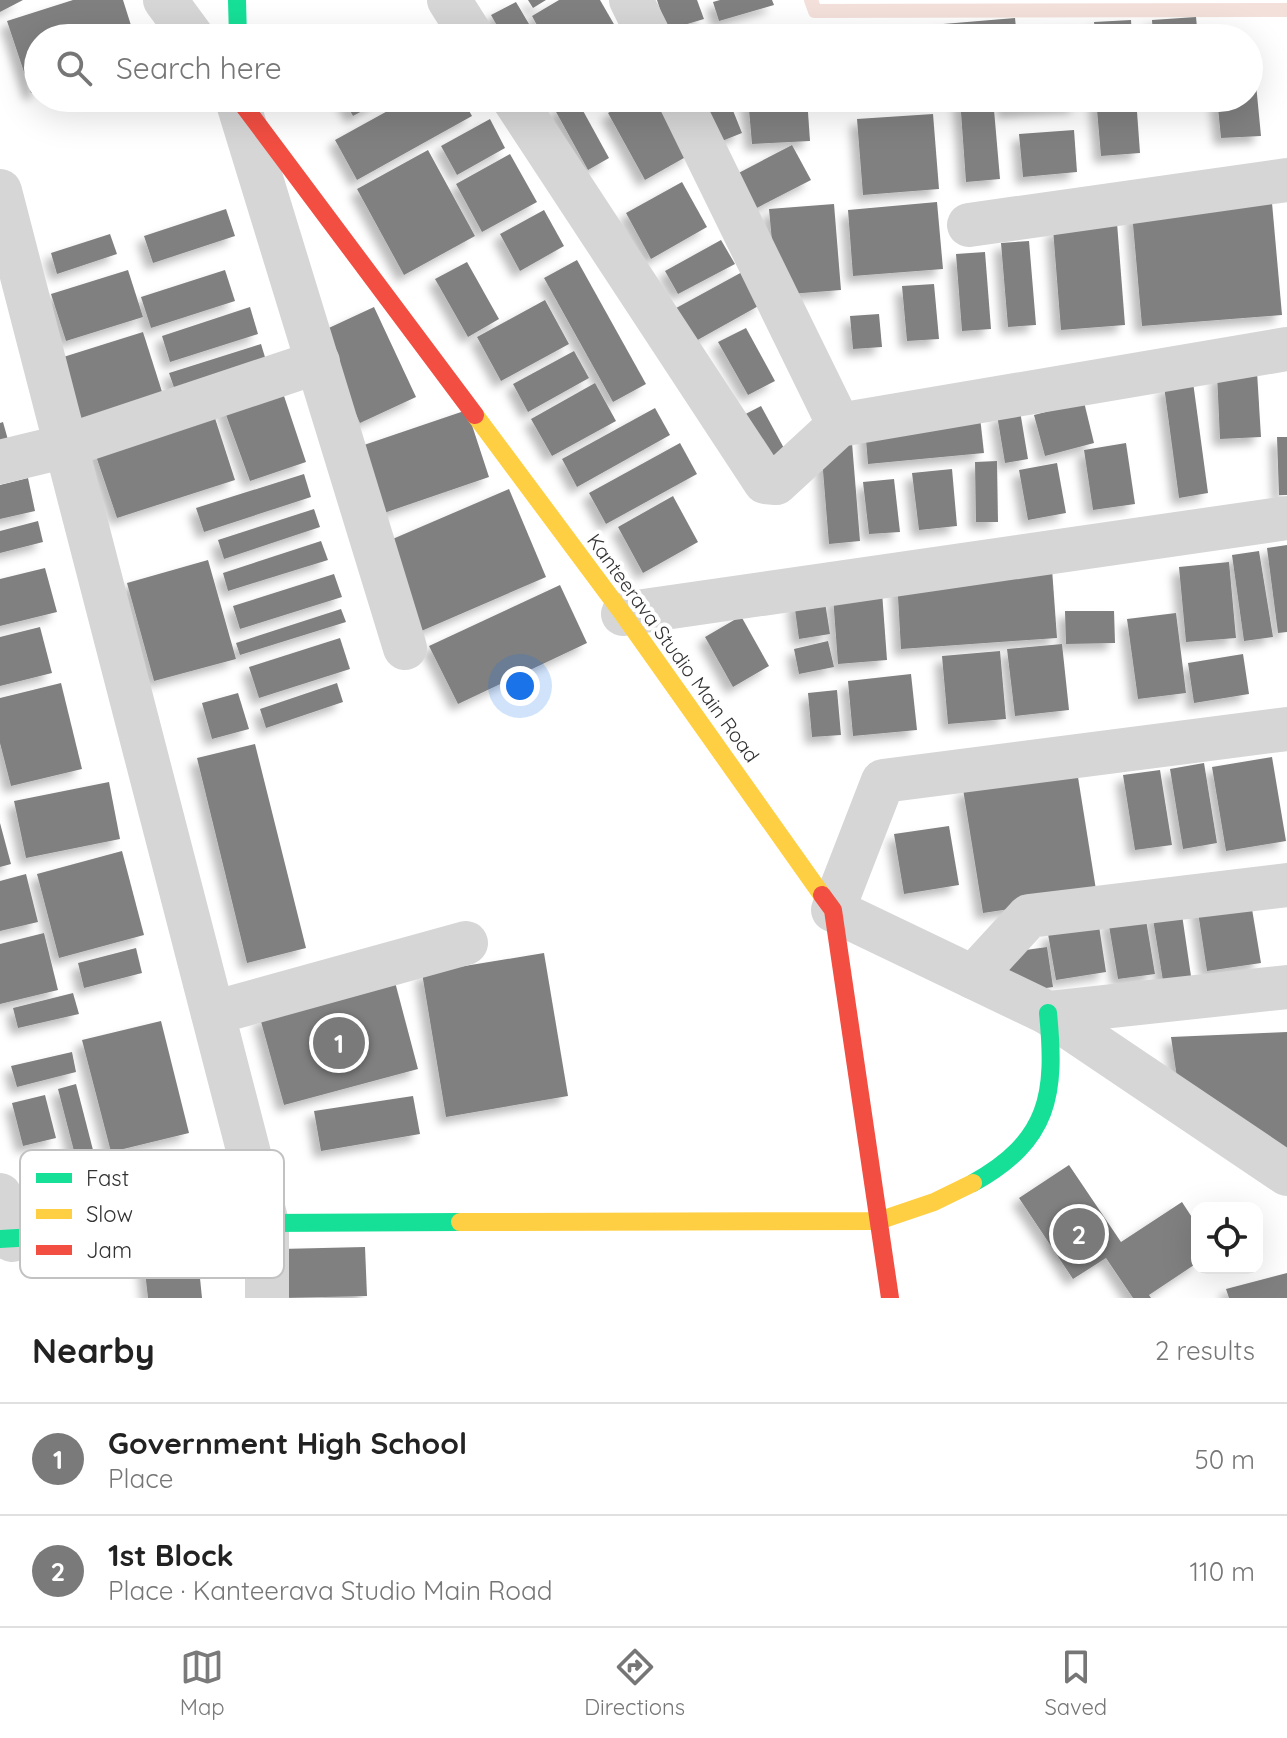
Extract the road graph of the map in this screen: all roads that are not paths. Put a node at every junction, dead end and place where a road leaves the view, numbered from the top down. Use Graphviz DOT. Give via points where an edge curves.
graph roads {
  1 [pos="165,0"];
  2 [pos="237,0"];
  3 [pos="449,0"];
  4 [pos="631,0"];
  5 [pos="183,24"];
  6 [pos="238,24"];
  7 [pos="464,24"];
  8 [pos="643,24"];
  9 [pos="241,112"];
  10 [pos="247,112"];
  11 [pos="522,112"];
  12 [pos="686,112"];
  13 [pos="1287,180"];
  14 [pos="0,191"];
  15 [pos="969,225"];
  16 [pos="1287,349"];
  17 [pos="318,362"];
  18 [pos="839,425"];
  19 [pos="66,446"];
  20 [pos="0,462"];
  21 [pos="1287,518"];
  22 [pos="623,614"];
  23 [pos="405,648"];
  24 [pos="1287,729"];
  25 [pos="1287,885"];
  26 [pos="833,910"];
  27 [pos="466,943"];
  28 [pos="973,977"];
  29 [pos="1287,987"];
  30 [pos="213,1013"];
  31 [pos="1048,1013"];
  32 [pos="248,1150"];
  33 [pos="1287,1174"];
  34 [pos="0,1195"];
  35 [pos="878,1221"];
  36 [pos="284,1223"];
  37 [pos="6,1239"];
  38 [pos="890,1298"];
  1 -- 5 [label="street"];
  2 -- 6 [label="street"];
  3 -- 7 [label="street"];
  4 -- 8 [label="street"];
  9 -- 17 [label="street"];
  10 -- 22 [label="street, Kanteerava Studio Main Road"];
  11 -- 18 [label="street" via="757,475 776,483"];
  12 -- 18 [label="street"];
  13 -- 15 [label="street"];
  14 -- 19 [label="street"];
  16 -- 18 [label="street"];
  17 -- 19 [label="street"];
  17 -- 23 [label="street"];
  19 -- 20 [label="street"];
  19 -- 30 [label="street"];
  21 -- 22 [label="street"];
  22 -- 26 [label="street, Kanteerava Studio Main Road"];
  24 -- 26 [label="street" via="883,781"];
  25 -- 28 [label="street" via="1029,916"];
  26 -- 28 [label="street"];
  26 -- 35 [label="street, Kanteerava Studio Main Road"];
  27 -- 30 [label="street"];
  28 -- 31 [label="street"];
  29 -- 31 [label="street"];
  30 -- 32 [label="street"];
  31 -- 33 [label="street"];
  31 -- 35 [label="street" via="1052,1081 1037,1129 1010,1160 962,1191"];
  34 -- 37 [label="street"];
  35 -- 36 [label="street"];
  35 -- 38 [label="street, Kanteerava Studio Main Road"];
}
